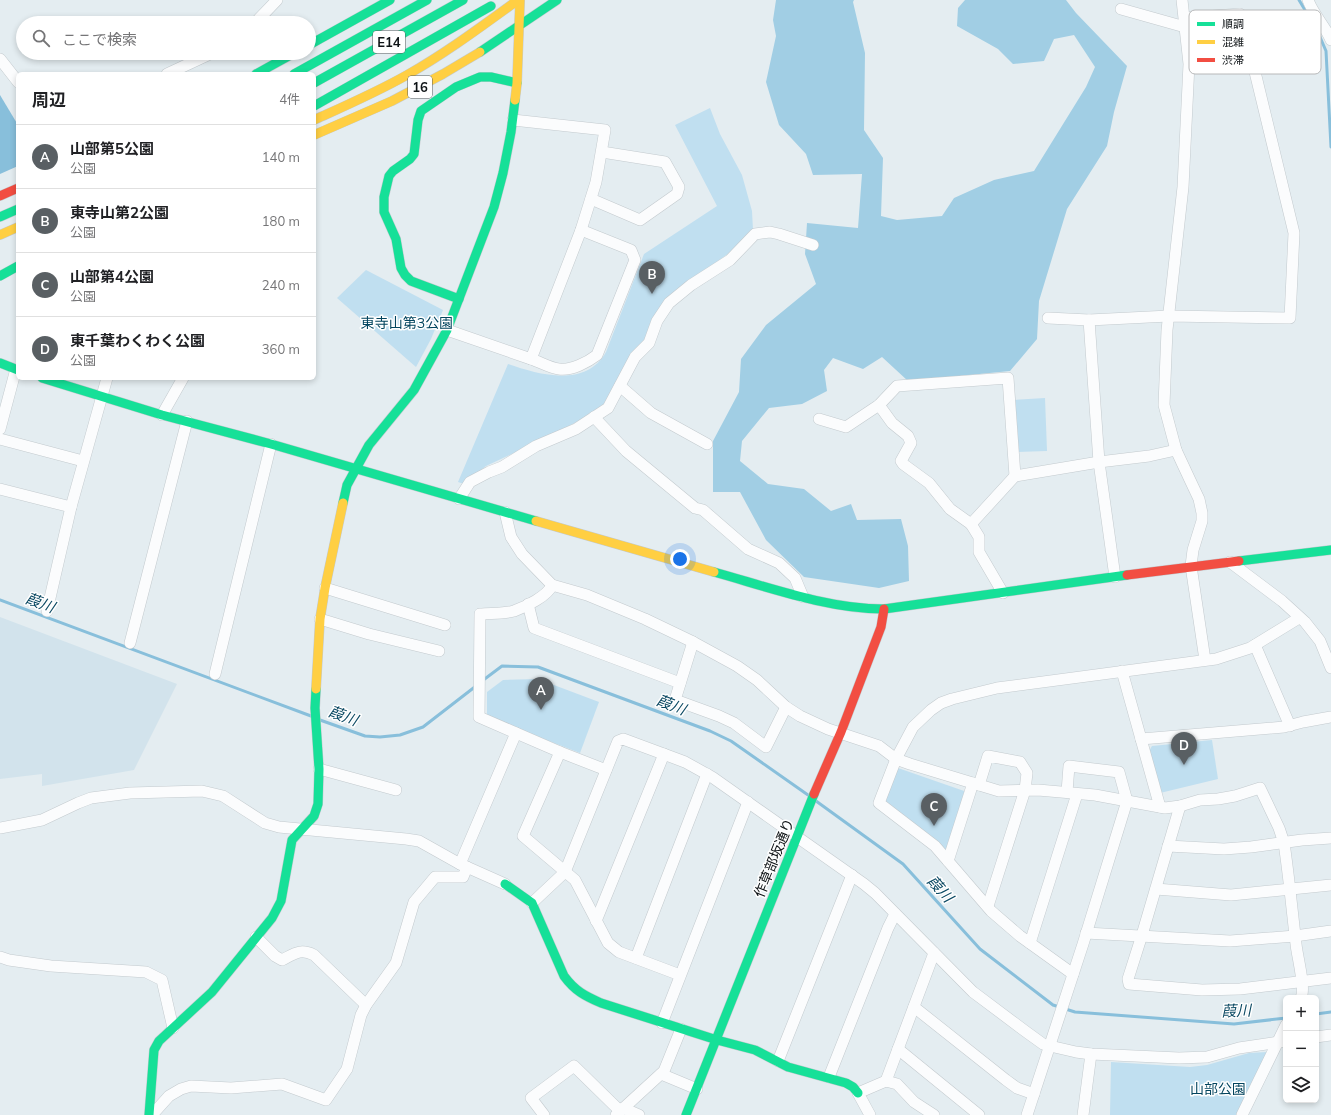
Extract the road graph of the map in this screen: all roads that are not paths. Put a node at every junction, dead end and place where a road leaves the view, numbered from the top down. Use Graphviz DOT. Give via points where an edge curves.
graph roads {
  1 [pos="277,0"];
  2 [pos="390,0"];
  3 [pos="427,0"];
  4 [pos="463,0"];
  5 [pos="504,0"];
  6 [pos="519,0"];
  7 [pos="557,0"];
  8 [pos="1182,0"];
  9 [pos="1308,0"];
  10 [pos="1121,9"];
  11 [pos="1314,10"];
  12 [pos="262,16"];
  13 [pos="1189,21"];
  14 [pos="519,22"];
  15 [pos="1185,22"];
  16 [pos="1321,22"];
  17 [pos="1331,40"];
  18 [pos="316,41"];
  19 [pos="0,59"];
  20 [pos="197,60"];
  21 [pos="281,60"];
  22 [pos="171,72"];
  23 [pos="260,72"];
  24 [pos="298,72"];
  25 [pos="1255,74"];
  26 [pos="16,79"];
  27 [pos="316,82"];
  28 [pos="517,83"];
  29 [pos="316,105"];
  30 [pos="316,119"];
  31 [pos="513,120"];
  32 [pos="316,134"];
  33 [pos="602,152"];
  34 [pos="16,189"];
  35 [pos="0,196"];
  36 [pos="590,199"];
  37 [pos="16,210"];
  38 [pos="0,217"];
  39 [pos="16,228"];
  40 [pos="581,230"];
  41 [pos="0,235"];
  42 [pos="813,245"];
  43 [pos="16,267"];
  44 [pos="0,276"];
  45 [pos="459,299"];
  46 [pos="1169,316"];
  47 [pos="1048,318"];
  48 [pos="1089,320"];
  49 [pos="447,330"];
  50 [pos="531,359"];
  51 [pos="0,364"];
  52 [pos="16,369"];
  53 [pos="16,373"];
  54 [pos="48,380"];
  55 [pos="105,380"];
  56 [pos="182,380"];
  57 [pos="620,386"];
  58 [pos="101,397"];
  59 [pos="879,405"];
  60 [pos="162,415"];
  61 [pos="594,417"];
  62 [pos="819,419"];
  63 [pos="187,421"];
  64 [pos="0,429"];
  65 [pos="0,439"];
  66 [pos="271,444"];
  67 [pos="707,444"];
  68 [pos="1176,450"];
  69 [pos="83,461"];
  70 [pos="1099,462"];
  71 [pos="355,470"];
  72 [pos="1015,476"];
  73 [pos="0,489"];
  74 [pos="459,499"];
  75 [pos="71,507"];
  76 [pos="505,512"];
  77 [pos="971,524"];
  78 [pos="1331,550"];
  79 [pos="1230,562"];
  80 [pos="1191,566"];
  81 [pos="1115,577"];
  82 [pos="552,585"];
  83 [pos="325,588"];
  84 [pos="1003,593"];
  85 [pos="803,597"];
  86 [pos="528,604"];
  87 [pos="884,609"];
  88 [pos="47,611"];
  89 [pos="1299,618"];
  90 [pos="320,619"];
  91 [pos="445,625"];
  92 [pos="693,642"];
  93 [pos="130,643"];
  94 [pos="1256,645"];
  95 [pos="439,651"];
  96 [pos="1206,660"];
  97 [pos="1331,668"];
  98 [pos="1122,671"];
  99 [pos="215,674"];
  100 [pos="680,683"];
  101 [pos="786,707"];
  102 [pos="1331,717"];
  103 [pos="1290,726"];
  104 [pos="841,732"];
  105 [pos="516,733"];
  106 [pos="1141,739"];
  107 [pos="560,752"];
  108 [pos="664,754"];
  109 [pos="896,759"];
  110 [pos="319,769"];
  111 [pos="606,770"];
  112 [pos="707,774"];
  113 [pos="976,784"];
  114 [pos="396,790"];
  115 [pos="1026,790"];
  116 [pos="1072,793"];
  117 [pos="1127,801"];
  118 [pos="748,802"];
  119 [pos="1180,806"];
  120 [pos="1160,807"];
  121 [pos="0,828"];
  122 [pos="301,829"];
  123 [pos="797,837"];
  124 [pos="1331,838"];
  125 [pos="1284,843"];
  126 [pos="1168,846"];
  127 [pos="948,861"];
  128 [pos="463,866"];
  129 [pos="565,872"];
  130 [pos="852,875"];
  131 [pos="505,884"];
  132 [pos="1331,885"];
  133 [pos="1156,889"];
  134 [pos="1290,889"];
  135 [pos="532,903"];
  136 [pos="988,906"];
  137 [pos="895,914"];
  138 [pos="596,921"];
  139 [pos="1331,931"];
  140 [pos="1086,933"];
  141 [pos="1142,935"];
  142 [pos="1295,936"];
  143 [pos="256,937"];
  144 [pos="1030,943"];
  145 [pos="934,953"];
  146 [pos="0,957"];
  147 [pos="636,958"];
  148 [pos="1073,974"];
  149 [pos="680,976"];
  150 [pos="1331,978"];
  151 [pos="1302,981"];
  152 [pos="1302,995"];
  153 [pos="366,1005"];
  154 [pos="914,1007"];
  155 [pos="662,1023"];
  156 [pos="173,1028"];
  157 [pos="681,1029"];
  158 [pos="1283,1035"];
  159 [pos="1331,1035"];
  160 [pos="1319,1037"];
  161 [pos="717,1040"];
  162 [pos="1050,1046"];
  163 [pos="898,1049"];
  164 [pos="1091,1054"];
  165 [pos="778,1060"];
  166 [pos="661,1074"];
  167 [pos="829,1077"];
  168 [pos="886,1081"];
  169 [pos="696,1089"];
  170 [pos="858,1093"];
  171 [pos="1034,1094"];
  172 [pos="619,1111"];
  173 [pos="976,1114"];
  174 [pos="149,1115"];
  175 [pos="152,1115"];
  176 [pos="544,1115"];
  177 [pos="639,1115"];
  178 [pos="686,1115"];
  179 [pos="870,1115"];
  180 [pos="934,1115"];
  181 [pos="1027,1115"];
  182 [pos="1083,1115"];
  183 [pos="1242,1115"];
  1 -- 12 [label="street"];
  2 -- 18 [label="main road"];
  3 -- 24 [label="main road, E14"];
  4 -- 27 [label="main road, E14"];
  5 -- 29 [label="main road"];
  6 -- 14 [label="main road"];
  6 -- 30 [label="main road" via="408,74"];
  7 -- 14 [label="main road, 16"];
  8 -- 15 [label="street"];
  9 -- 11 [label="street"];
  10 -- 15 [label="street"];
  13 -- 15 [label="street"];
  14 -- 28 [label="main road"];
  14 -- 32 [label="main road, 16" via="458,66 402,97"];
  15 -- 46 [label="street" via="1189,64 1183,187"];
  16 -- 17 [label="street"];
  19 -- 26 [label="street"];
  20 -- 22 [label="street"];
  21 -- 23 [label="main road"];
  25 -- 46 [label="street" via="1294,233 1290,318"];
  28 -- 31 [label="main road"];
  28 -- 45 [label="main road" via="487,76 478,77 427,106 421,111 418,120 414,154 389,176 384,197 384,212 396,239 401,268 411,281"];
  31 -- 33 [label="street" via="605,130"];
  31 -- 45 [label="main road" via="504,174"];
  33 -- 36 [label="street"];
  33 -- 36 [label="street" via="665,162 680,187 677,194 640,220"];
  34 -- 35 [label="main road"];
  36 -- 40 [label="street"];
  37 -- 38 [label="main road"];
  39 -- 41 [label="main road"];
  40 -- 50 [label="street"];
  40 -- 50 [label="street" via="631,250 636,260 597,355 574,367 559,369"];
  42 -- 57 [label="street" via="770,232 755,234 730,260 691,285 669,304 657,321 649,343 635,357"];
  43 -- 44 [label="main road"];
  45 -- 49 [label="main road"];
  46 -- 48 [label="street"];
  46 -- 68 [label="street" via="1164,405"];
  47 -- 48 [label="street"];
  48 -- 70 [label="street"];
  49 -- 50 [label="street"];
  49 -- 71 [label="main road" via="414,390 369,445"];
  51 -- 52 [label="main road"];
  53 -- 64 [label="street"];
  54 -- 58 [label="main road"];
  55 -- 58 [label="street"];
  56 -- 60 [label="street"];
  57 -- 61 [label="street" via="608,408"];
  57 -- 67 [label="street" via="651,413"];
  58 -- 60 [label="main road"];
  58 -- 69 [label="street"];
  59 -- 62 [label="street" via="846,427"];
  59 -- 72 [label="street" via="897,386 1008,378"];
  59 -- 77 [label="street" via="892,423 908,436 911,443 901,461 903,464 929,483 950,509"];
  60 -- 63 [label="main road"];
  61 -- 74 [label="street" via="576,429 536,446 502,467 470,482"];
  61 -- 85 [label="street" via="626,451 696,508 703,510 748,549 779,563 795,578"];
  63 -- 66 [label="main road"];
  63 -- 93 [label="street"];
  65 -- 69 [label="street"];
  66 -- 71 [label="main road"];
  66 -- 99 [label="street"];
  68 -- 70 [label="street"];
  68 -- 80 [label="street" via="1202,513"];
  69 -- 75 [label="street"];
  70 -- 72 [label="street"];
  70 -- 81 [label="street"];
  71 -- 74 [label="main road"];
  71 -- 83 [label="main road" via="348,485"];
  72 -- 77 [label="street"];
  73 -- 75 [label="street"];
  74 -- 76 [label="main road"];
  75 -- 88 [label="street"];
  76 -- 82 [label="street" via="511,537 522,554"];
  76 -- 85 [label="main road"];
  77 -- 84 [label="street" via="979,536 980,552"];
  78 -- 79 [label="main road"];
  79 -- 80 [label="main road"];
  79 -- 89 [label="street" via="1282,601"];
  80 -- 81 [label="main road"];
  80 -- 96 [label="street"];
  81 -- 84 [label="main road"];
  82 -- 86 [label="street" via="544,595"];
  82 -- 92 [label="street" via="587,595"];
  83 -- 90 [label="main road"];
  83 -- 91 [label="street"];
  84 -- 87 [label="main road"];
  85 -- 87 [label="main road" via="857,608"];
  86 -- 100 [label="street" via="534,628"];
  86 -- 105 [label="street" via="513,611 480,614 479,717"];
  87 -- 104 [label="main road, 作草部坂通り" via="880,628"];
  89 -- 94 [label="street"];
  89 -- 97 [label="street" via="1320,641"];
  90 -- 95 [label="street"];
  90 -- 110 [label="main road" via="315,708"];
  92 -- 100 [label="street"];
  92 -- 101 [label="street" via="737,666 757,680"];
  94 -- 96 [label="street" via="1231,655"];
  94 -- 103 [label="street"];
  96 -- 98 [label="street"];
  98 -- 106 [label="street"];
  98 -- 109 [label="street" via="997,688 941,703 913,727"];
  100 -- 101 [label="street" via="675,700 734,723 766,747"];
  101 -- 104 [label="street" via="828,729"];
  102 -- 103 [label="street"];
  103 -- 106 [label="street"];
  104 -- 109 [label="street" via="879,746"];
  104 -- 123 [label="main road, 作草部坂通り"];
  105 -- 107 [label="street"];
  105 -- 128 [label="street"];
  106 -- 120 [label="street"];
  107 -- 111 [label="street"];
  107 -- 129 [label="street" via="523,836"];
  108 -- 111 [label="street" via="623,739 618,741"];
  108 -- 112 [label="street" via="686,762"];
  108 -- 138 [label="street"];
  109 -- 113 [label="street"];
  109 -- 127 [label="street" via="879,803 935,846"];
  110 -- 114 [label="street"];
  110 -- 122 [label="main road" via="318,804 314,816"];
  111 -- 129 [label="street"];
  112 -- 118 [label="street"];
  112 -- 147 [label="street"];
  113 -- 115 [label="street" via="999,791"];
  113 -- 115 [label="street" via="988,756 1020,762 1027,773"];
  113 -- 127 [label="street"];
  115 -- 116 [label="street"];
  115 -- 136 [label="street"];
  116 -- 117 [label="street"];
  116 -- 117 [label="street" via="1069,766 1119,772"];
  116 -- 144 [label="street"];
  117 -- 120 [label="street"];
  117 -- 140 [label="street"];
  118 -- 123 [label="street"];
  118 -- 149 [label="street"];
  119 -- 120 [label="street"];
  119 -- 125 [label="street" via="1200,800 1235,796 1260,788 1280,828"];
  119 -- 126 [label="street"];
  121 -- 122 [label="street" via="42,820 91,798 130,793 202,791 223,796 265,823"];
  122 -- 128 [label="street" via="406,839 419,842"];
  122 -- 143 [label="main road" via="292,840 281,901 272,918"];
  123 -- 130 [label="street"];
  123 -- 161 [label="main road, 作草部坂通り"];
  124 -- 125 [label="street"];
  125 -- 126 [label="street" via="1252,848"];
  125 -- 134 [label="street"];
  126 -- 133 [label="street"];
  127 -- 136 [label="street"];
  128 -- 131 [label="street"];
  128 -- 153 [label="street" via="463,877 435,877 414,902 396,963"];
  129 -- 135 [label="street"];
  129 -- 138 [label="street" via="575,880"];
  130 -- 137 [label="street" via="875,893"];
  130 -- 165 [label="street"];
  131 -- 135 [label="main road"];
  132 -- 134 [label="street"];
  133 -- 134 [label="street" via="1231,895"];
  133 -- 141 [label="street"];
  134 -- 142 [label="street"];
  135 -- 155 [label="main road" via="564,976 571,986 601,1003"];
  136 -- 144 [label="street"];
  137 -- 145 [label="street"];
  137 -- 167 [label="street"];
  138 -- 147 [label="street" via="608,943 619,952"];
  139 -- 142 [label="street"];
  140 -- 141 [label="street"];
  140 -- 148 [label="street"];
  141 -- 142 [label="street" via="1230,941"];
  141 -- 151 [label="street" via="1128,979 1129,984 1202,990 1240,990"];
  142 -- 151 [label="street"];
  143 -- 153 [label="street" via="282,960 300,951 314,955"];
  143 -- 156 [label="main road" via="212,992"];
  144 -- 148 [label="street"];
  145 -- 154 [label="street"];
  145 -- 162 [label="street" via="973,992 1024,1031"];
  146 -- 156 [label="street" via="51,966 146,972 162,980"];
  147 -- 149 [label="street"];
  148 -- 162 [label="street"];
  149 -- 155 [label="street"];
  150 -- 151 [label="street"];
  151 -- 152 [label="street"];
  153 -- 175 [label="street" via="347,1069 326,1100 282,1084 231,1088 192,1086 168,1096"];
  154 -- 163 [label="street"];
  154 -- 171 [label="street" via="1017,1088"];
  155 -- 157 [label="main road"];
  156 -- 174 [label="main road" via="159,1041 154,1050"];
  157 -- 161 [label="main road"];
  157 -- 166 [label="street"];
  158 -- 164 [label="street" via="1207,1057"];
  158 -- 183 [label="street"];
  159 -- 160 [label="street"];
  161 -- 165 [label="main road" via="755,1050"];
  161 -- 169 [label="main road, 作草部坂通り"];
  162 -- 164 [label="street"];
  162 -- 171 [label="street"];
  163 -- 168 [label="street"];
  163 -- 173 [label="street"];
  164 -- 182 [label="street"];
  165 -- 167 [label="main road" via="788,1067"];
  166 -- 169 [label="street"];
  166 -- 172 [label="street"];
  167 -- 170 [label="main road" via="846,1083"];
  168 -- 170 [label="street"];
  168 -- 180 [label="street" via="897,1084 914,1102"];
  169 -- 178 [label="main road, 作草部坂通り"];
  170 -- 179 [label="street"];
  171 -- 181 [label="street"];
  172 -- 176 [label="street" via="574,1066 531,1098"];
  172 -- 177 [label="street"];
}
